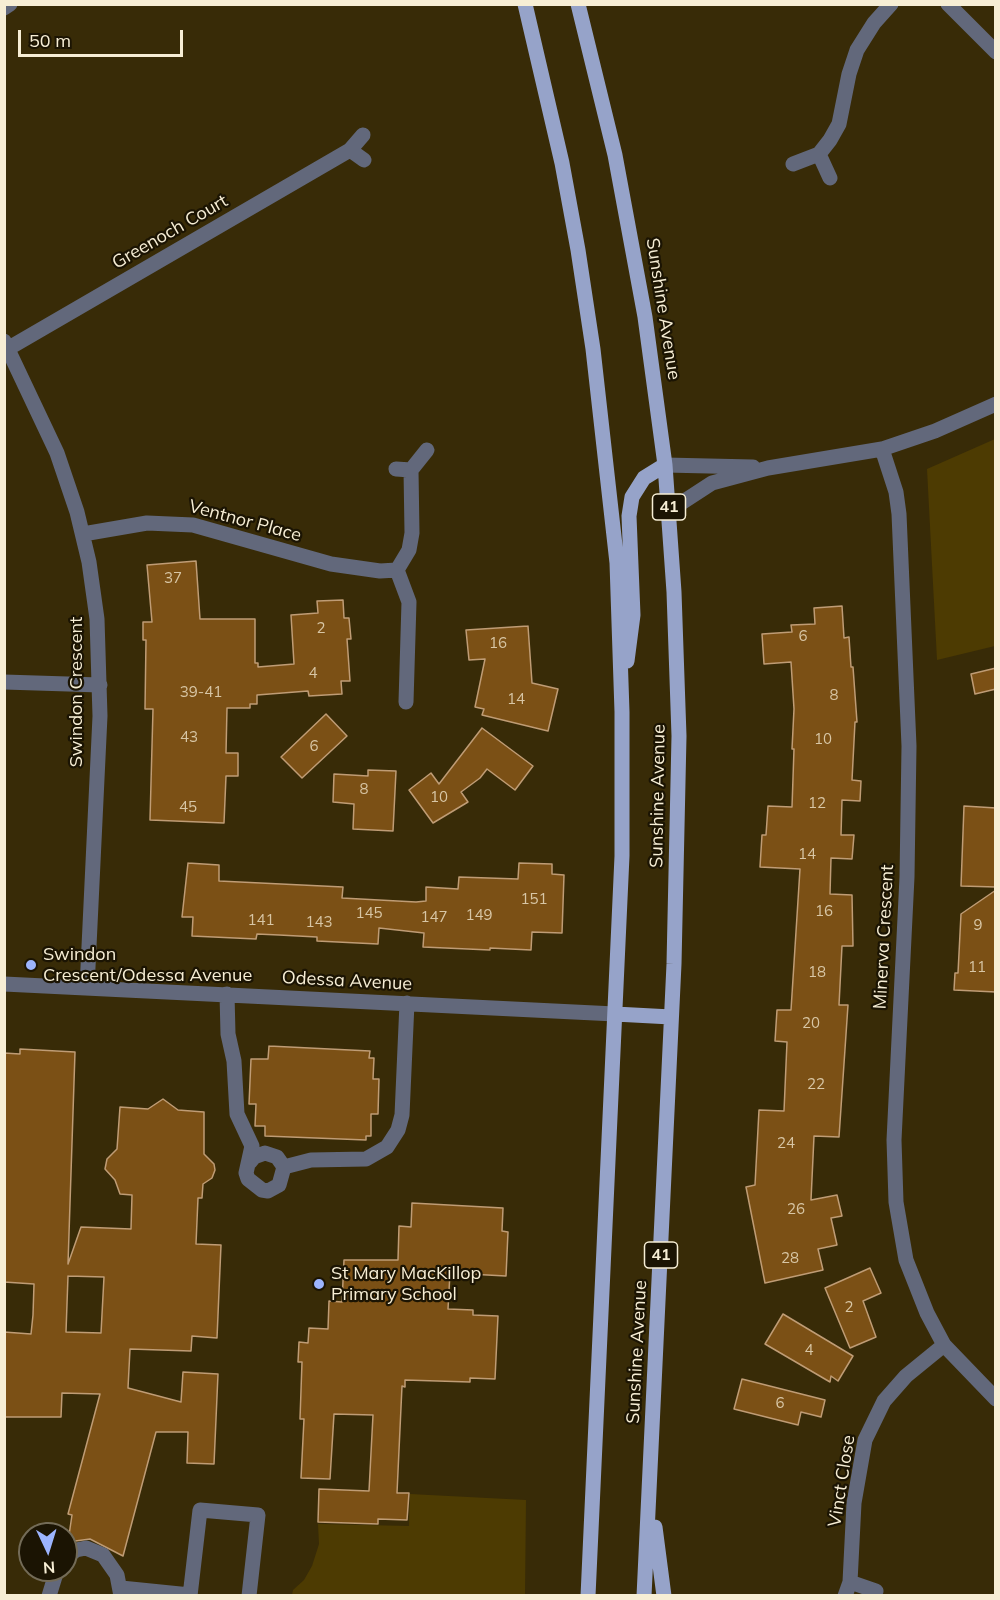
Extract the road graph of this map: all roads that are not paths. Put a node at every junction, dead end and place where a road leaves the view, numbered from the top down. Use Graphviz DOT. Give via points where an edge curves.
graph roads {
  1 [pos="10,4"];
  2 [pos="525,4"];
  3 [pos="579,4"];
  4 [pos="891,4"];
  5 [pos="948,4"];
  6 [pos="4,8"];
  7 [pos="996,52"];
  8 [pos="363,135"];
  9 [pos="350,150"];
  10 [pos="819,153"];
  11 [pos="364,160"];
  12 [pos="793,164"];
  13 [pos="830,178"];
  14 [pos="7,344"];
  15 [pos="996,404"];
  16 [pos="882,449"];
  17 [pos="427,450"];
  18 [pos="665,465"];
  19 [pos="768,468"];
  20 [pos="669,511"];
  21 [pos="83,534"];
  22 [pos="397,570"];
  23 [pos="4,682"];
  24 [pos="100,685"];
  25 [pos="406,702"];
  26 [pos="622,712"];
  27 [pos="4,984"];
  28 [pos="87,988"];
  29 [pos="227,994"];
  30 [pos="407,1004"];
  31 [pos="615,1014"];
  32 [pos="671,1017"];
  33 [pos="250,1162"];
  34 [pos="284,1167"];
  35 [pos="945,1345"];
  36 [pos="996,1399"];
  37 [pos="649,1492"];
  38 [pos="78,1550"];
  39 [pos="847,1589"];
  40 [pos="876,1591"];
  41 [pos="121,1592"];
  42 [pos="190,1595"];
  43 [pos="249,1596"];
  44 [pos="588,1596"];
  45 [pos="644,1596"];
  46 [pos="664,1596"];
  1 -- 6 [label="street"];
  2 -- 26 [label="main road, Sunshine Avenue" via="562,163 593,349 616,563"];
  3 -- 18 [label="main road, Sunshine Avenue / 41" via="631,235"];
  4 -- 10 [label="street" via="857,50 839,124"];
  5 -- 7 [label="street"];
  8 -- 9 [label="street, Greenoch Court"];
  9 -- 11 [label="street"];
  9 -- 14 [label="street, Greenoch Court"];
  10 -- 12 [label="street"];
  10 -- 13 [label="street"];
  14 -- 21 [label="street, Swindon Crescent" via="57,453"];
  15 -- 16 [label="street"];
  16 -- 19 [label="street"];
  16 -- 35 [label="street, Minerva Crescent" via="899,514 909,746 894,1140 896,1202 915,1287"];
  17 -- 22 [label="street" via="403,470 412,533 409,550"];
  18 -- 19 [label="street"];
  18 -- 20 [label="main road, Sunshine Avenue / 41"];
  18 -- 26 [label="main road" via="644,478 632,497 629,516 633,615"];
  19 -- 20 [label="street" via="712,483"];
  20 -- 32 [label="main road, Sunshine Avenue / 41" via="679,736"];
  21 -- 22 [label="street, Ventnor Place" via="147,523 193,525 331,564"];
  21 -- 24 [label="street, Swindon Crescent" via="98,619"];
  22 -- 25 [label="street" via="409,602"];
  23 -- 24 [label="street"];
  24 -- 28 [label="street, Swindon Crescent"];
  26 -- 31 [label="main road, Sunshine Avenue" via="622,856"];
  27 -- 28 [label="street, Odessa Avenue"];
  28 -- 29 [label="street, Odessa Avenue"];
  29 -- 30 [label="street, Odessa Avenue"];
  29 -- 33 [label="street" via="235,1102 252,1146"];
  30 -- 31 [label="street, Odessa Avenue"];
  30 -- 34 [label="street" via="402,1115 387,1147 366,1159 310,1160"];
  31 -- 32 [label="main road"];
  31 -- 44 [label="main road, Sunshine Avenue"];
  32 -- 37 [label="main road, Sunshine Avenue / 41"];
  33 -- 34 [label="street" via="265,1153 277,1157"];
  33 -- 34 [label="street" via="246,1173 251,1185 268,1191 279,1185"];
  35 -- 36 [label="street, Minerva Crescent"];
  35 -- 39 [label="street, Vinct Close" via="906,1376 884,1401 865,1440 854,1503"];
  37 -- 45 [label="main road, Sunshine Avenue / 41"];
  37 -- 46 [label="main road"];
  38 -- 41 [label="street" via="96,1550 103,1555 114,1569"];
  39 -- 40 [label="street, Vinct Close"];
  41 -- 42 [label="street"];
  42 -- 43 [label="street" via="200,1510 258,1515"];
}
